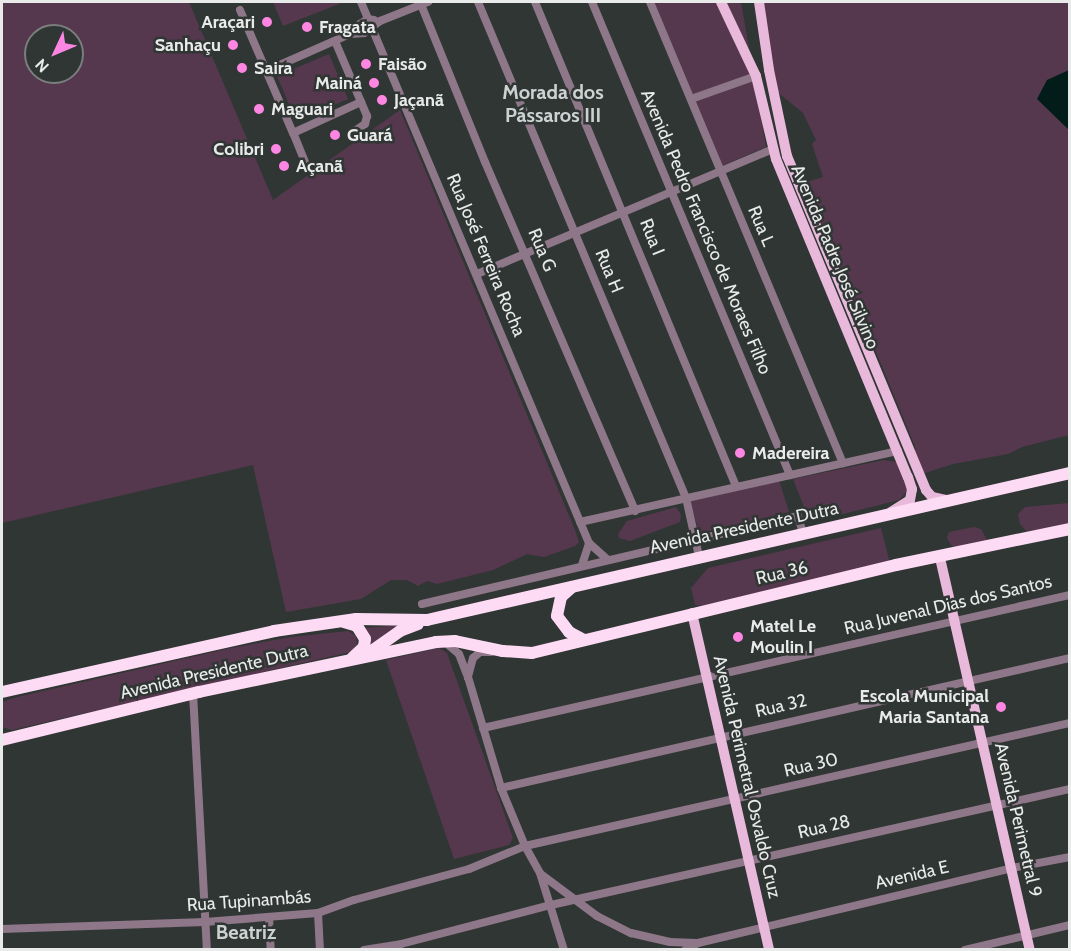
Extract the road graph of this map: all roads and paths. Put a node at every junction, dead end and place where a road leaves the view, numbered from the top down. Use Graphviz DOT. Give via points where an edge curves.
graph roads {
  1 [pos="361,2"];
  2 [pos="423,2"];
  3 [pos="478,2"];
  4 [pos="536,2"];
  5 [pos="592,2"];
  6 [pos="650,2"];
  7 [pos="721,2"];
  8 [pos="759,2"];
  9 [pos="240,10"];
  10 [pos="368,19"];
  11 [pos="380,21"];
  12 [pos="372,28"];
  13 [pos="350,34"];
  14 [pos="335,40"];
  15 [pos="266,71"];
  16 [pos="756,76"];
  17 [pos="692,99"];
  18 [pos="361,102"];
  19 [pos="353,132"];
  20 [pos="293,133"];
  21 [pos="773,149"];
  22 [pos="307,167"];
  23 [pos="720,171"];
  24 [pos="671,192"];
  25 [pos="624,213"];
  26 [pos="575,234"];
  27 [pos="526,253"];
  28 [pos="477,274"];
  29 [pos="898,451"];
  30 [pos="843,463"];
  31 [pos="1070,473"];
  32 [pos="790,475"];
  33 [pos="736,486"];
  34 [pos="686,498"];
  35 [pos="950,500"];
  36 [pos="634,511"];
  37 [pos="888,514"];
  38 [pos="580,522"];
  39 [pos="1070,529"];
  40 [pos="803,534"];
  41 [pos="695,539"];
  42 [pos="589,543"];
  43 [pos="699,556"];
  44 [pos="940,558"];
  45 [pos="607,559"];
  46 [pos="582,565"];
  47 [pos="576,585"];
  48 [pos="1070,595"];
  49 [pos="422,604"];
  50 [pos="692,613"];
  51 [pos="427,620"];
  52 [pos="340,621"];
  53 [pos="954,621"];
  54 [pos="584,640"];
  55 [pos="444,641"];
  56 [pos="503,651"];
  57 [pos="363,658"];
  58 [pos="1070,658"];
  59 [pos="348,661"];
  60 [pos="468,677"];
  61 [pos="708,677"];
  62 [pos="968,680"];
  63 [pos="2,692"];
  64 [pos="193,693"];
  65 [pos="1070,723"];
  66 [pos="483,728"];
  67 [pos="720,736"];
  68 [pos="6,737"];
  69 [pos="983,743"];
  70 [pos="501,788"];
  71 [pos="1070,789"];
  72 [pos="736,800"];
  73 [pos="997,805"];
  74 [pos="525,846"];
  75 [pos="1069,857"];
  76 [pos="748,861"];
  77 [pos="1012,868"];
  78 [pos="540,873"];
  79 [pos="576,900"];
  80 [pos="551,905"];
  81 [pos="318,913"];
  82 [pos="268,917"];
  83 [pos="206,922"];
  84 [pos="1070,926"];
  85 [pos="764,927"];
  86 [pos="2,929"];
  87 [pos="1027,936"];
  88 [pos="698,943"];
  89 [pos="207,950"];
  90 [pos="271,950"];
  91 [pos="320,950"];
  92 [pos="364,950"];
  93 [pos="564,950"];
  94 [pos="685,950"];
  95 [pos="770,950"];
  96 [pos="965,950"];
  97 [pos="1030,950"];
  1 -- 10 [label="street, Rua José Ferreira Rocha"];
  2 -- 11 [label="street"];
  2 -- 27 [label="street, Rua G" via="485,162"];
  3 -- 26 [label="street, Rua H"];
  4 -- 25 [label="street, Rua I"];
  5 -- 24 [label="street, Avenida Pedro Francisco de Moraes Filho"];
  6 -- 17 [label="street, Rua L"];
  7 -- 16 [label="main road, Avenida Padre José Silvino"];
  8 -- 35 [label="main road, Avenida Padre José Silvino" via="781,135 792,169 926,490 940,500"];
  9 -- 15 [label="street"];
  10 -- 11 [label="street"];
  10 -- 12 [label="street, Rua José Ferreira Rocha"];
  10 -- 13 [label="street"];
  11 -- 12 [label="street"];
  12 -- 13 [label="street"];
  12 -- 28 [label="street, Rua José Ferreira Rocha"];
  13 -- 14 [label="street"];
  14 -- 15 [label="street"];
  14 -- 18 [label="street"];
  15 -- 20 [label="street"];
  16 -- 17 [label="street"];
  16 -- 21 [label="main road, Avenida Padre José Silvino"];
  17 -- 23 [label="street, Rua L"];
  18 -- 19 [label="street" via="367,121"];
  18 -- 20 [label="street"];
  20 -- 22 [label="street"];
  21 -- 23 [label="street"];
  21 -- 29 [label="main road, Avenida Padre José Silvino"];
  23 -- 24 [label="street"];
  23 -- 30 [label="street, Rua L"];
  24 -- 25 [label="street"];
  24 -- 32 [label="street, Avenida Pedro Francisco de Moraes Filho"];
  25 -- 26 [label="street"];
  25 -- 33 [label="street, Rua I"];
  26 -- 27 [label="street"];
  26 -- 34 [label="street, Rua H"];
  27 -- 28 [label="street"];
  27 -- 36 [label="street, Rua G"];
  28 -- 38 [label="street, Rua José Ferreira Rocha"];
  29 -- 30 [label="street"];
  29 -- 37 [label="main road, Avenida Padre José Silvino" via="912,489 910,500"];
  30 -- 32 [label="street"];
  31 -- 35 [label="highway, Avenida Presidente Dutra"];
  32 -- 33 [label="street"];
  33 -- 34 [label="street"];
  34 -- 36 [label="street"];
  34 -- 41 [label="street, Rua H"];
  35 -- 37 [label="highway, Avenida Presidente Dutra"];
  36 -- 38 [label="street"];
  37 -- 40 [label="highway, Avenida Presidente Dutra"];
  38 -- 42 [label="street, Rua José Ferreira Rocha"];
  39 -- 44 [label="highway, Rua 36"];
  40 -- 41 [label="street" via="798,516"];
  40 -- 43 [label="highway, Avenida Presidente Dutra"];
  41 -- 43 [label="street, Rua H"];
  41 -- 45 [label="street"];
  42 -- 45 [label="street"];
  42 -- 46 [label="street"];
  43 -- 47 [label="highway, Avenida Presidente Dutra"];
  44 -- 50 [label="highway, Rua 36"];
  44 -- 53 [label="main road, Avenida Perimetral 9"];
  45 -- 46 [label="street"];
  46 -- 49 [label="street"];
  47 -- 51 [label="highway, Avenida Presidente Dutra"];
  47 -- 54 [label="highway" via="561,597 557,616 569,632"];
  48 -- 53 [label="street, Rua Juvenal Dias dos Santos"];
  50 -- 54 [label="highway, Rua 36"];
  50 -- 61 [label="main road, Avenida Perimetral Osvaldo Cruz"];
  51 -- 52 [label="highway, Avenida Presidente Dutra"];
  51 -- 57 [label="highway, Avenida Presidente Dutra" via="400,631"];
  52 -- 59 [label="highway" via="357,626 366,639 364,647"];
  52 -- 63 [label="highway, Avenida Presidente Dutra" via="274,631"];
  53 -- 61 [label="street, Rua Juvenal Dias dos Santos"];
  53 -- 62 [label="main road, Avenida Perimetral 9"];
  54 -- 56 [label="highway, Rua 36" via="532,652"];
  55 -- 56 [label="highway, Rua 36"];
  55 -- 57 [label="highway"];
  55 -- 60 [label="street" via="459,654"];
  56 -- 60 [label="street" via="480,652 470,664"];
  57 -- 59 [label="highway, Avenida Presidente Dutra"];
  58 -- 62 [label="street, Rua 32"];
  59 -- 64 [label="highway, Avenida Presidente Dutra"];
  60 -- 66 [label="street"];
  61 -- 66 [label="street, Rua Juvenal Dias dos Santos"];
  61 -- 67 [label="main road, Avenida Perimetral Osvaldo Cruz"];
  62 -- 67 [label="street, Rua 32"];
  62 -- 69 [label="main road, Avenida Perimetral 9"];
  64 -- 68 [label="highway, Avenida Presidente Dutra"];
  64 -- 83 [label="street"];
  65 -- 69 [label="street, Rua 30"];
  66 -- 70 [label="street"];
  67 -- 70 [label="street, Rua 32"];
  67 -- 72 [label="main road, Avenida Perimetral Osvaldo Cruz"];
  69 -- 72 [label="street, Rua 30"];
  69 -- 73 [label="main road, Avenida Perimetral 9"];
  70 -- 74 [label="street"];
  71 -- 73 [label="street, Rua 28"];
  72 -- 74 [label="street, Rua 30"];
  72 -- 76 [label="main road, Avenida Perimetral Osvaldo Cruz"];
  73 -- 76 [label="street, Rua 28"];
  73 -- 77 [label="main road, Avenida Perimetral 9"];
  74 -- 78 [label="street"];
  74 -- 81 [label="street, Rua Tupinambás" via="469,869"];
  75 -- 77 [label="street, Avenida E"];
  76 -- 79 [label="street, Rua 28"];
  76 -- 85 [label="main road, Avenida Perimetral Osvaldo Cruz"];
  77 -- 85 [label="street, Avenida E"];
  77 -- 87 [label="main road, Avenida Perimetral 9"];
  78 -- 79 [label="street"];
  78 -- 80 [label="street"];
  79 -- 80 [label="street, Rua 28"];
  79 -- 88 [label="street" via="631,933 670,942"];
  80 -- 92 [label="street, Rua 28"];
  80 -- 93 [label="street"];
  81 -- 82 [label="street, Rua Tupinambás"];
  81 -- 91 [label="street"];
  82 -- 83 [label="street, Rua Tupinambás"];
  82 -- 90 [label="street"];
  83 -- 86 [label="street, Rua Tupinambás"];
  83 -- 89 [label="street"];
  84 -- 87 [label="street"];
  85 -- 88 [label="street, Avenida E"];
  85 -- 95 [label="main road, Avenida Perimetral Osvaldo Cruz"];
  87 -- 96 [label="street"];
  87 -- 97 [label="main road, Avenida Perimetral 9"];
  88 -- 94 [label="street"];
}
